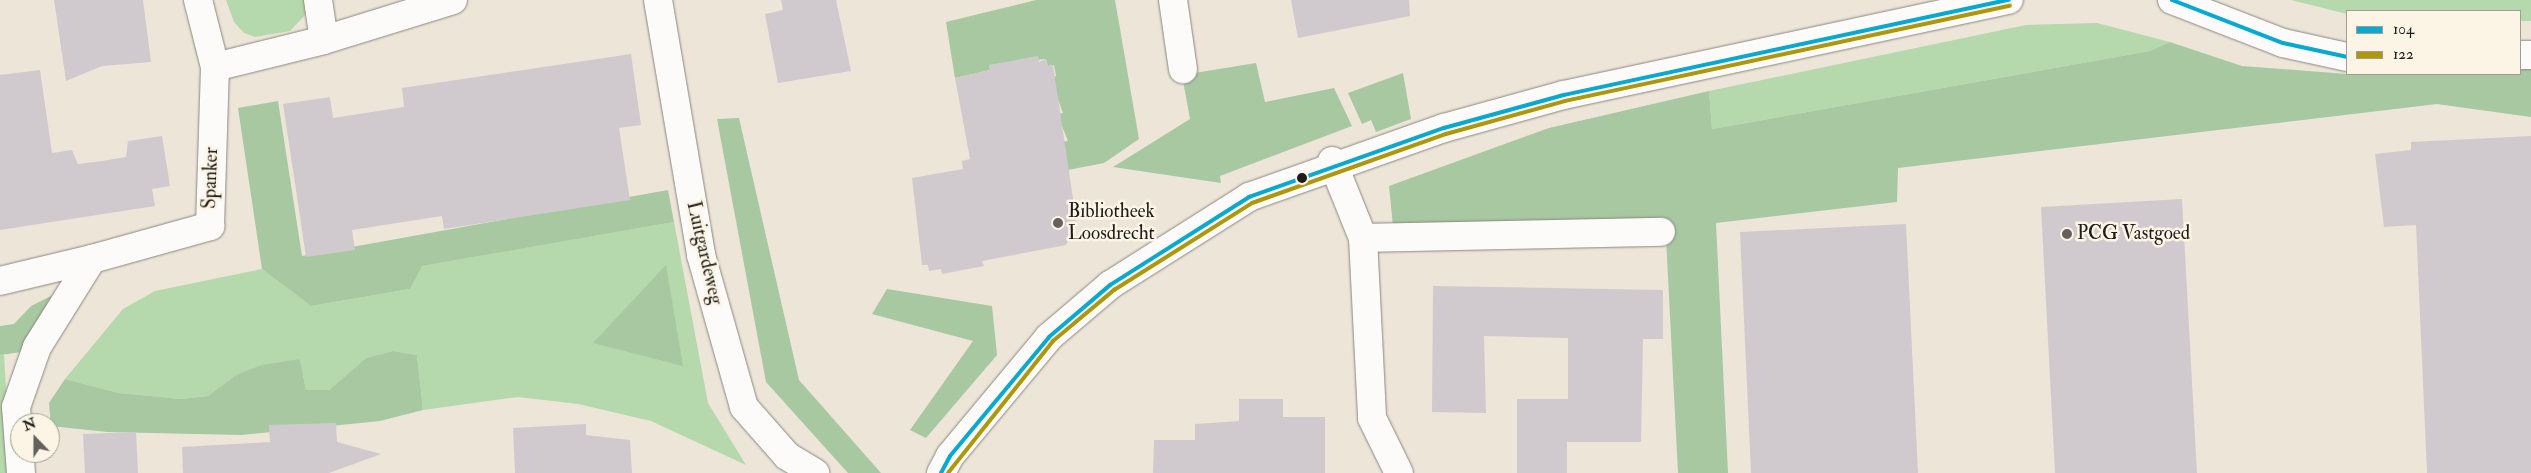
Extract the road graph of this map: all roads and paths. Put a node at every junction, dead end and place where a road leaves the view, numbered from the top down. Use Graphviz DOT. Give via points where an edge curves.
graph roads {
  1 [pos="198,0"];
  2 [pos="318,0"];
  3 [pos="453,0"];
  4 [pos="658,0"];
  5 [pos="1173,0"];
  6 [pos="2009,0"];
  7 [pos="2172,0"];
  8 [pos="324,40"];
  9 [pos="2346,57"];
  10 [pos="215,67"];
  11 [pos="1183,70"];
  12 [pos="1333,164"];
  13 [pos="1661,232"];
  14 [pos="1363,238"];
  15 [pos="92,259"];
  16 [pos="0,281"];
  17 [pos="1396,472"];
  18 [pos="21,473"];
  19 [pos="815,473"];
  20 [pos="941,473"];
  1 -- 10 [label="street, Spanker"];
  2 -- 8 [label="street"];
  3 -- 8 [label="street"];
  4 -- 19 [label="street, Luitgardeweg" via="701,256 744,407 786,456"];
  5 -- 11 [label="street"];
  6 -- 12 [label="street" via="1564,95 1444,128"];
  7 -- 9 [label="street" via="2282,43"];
  8 -- 10 [label="street"];
  10 -- 15 [label="street, Spanker" via="210,226"];
  12 -- 14 [label="street"];
  12 -- 20 [label="street" via="1249,197 1110,285 1048,337 962,440"];
  13 -- 14 [label="street"];
  14 -- 17 [label="street" via="1372,418"];
  15 -- 16 [label="street, Spanker"];
  15 -- 18 [label="street" via="37,347 16,407"];
}
